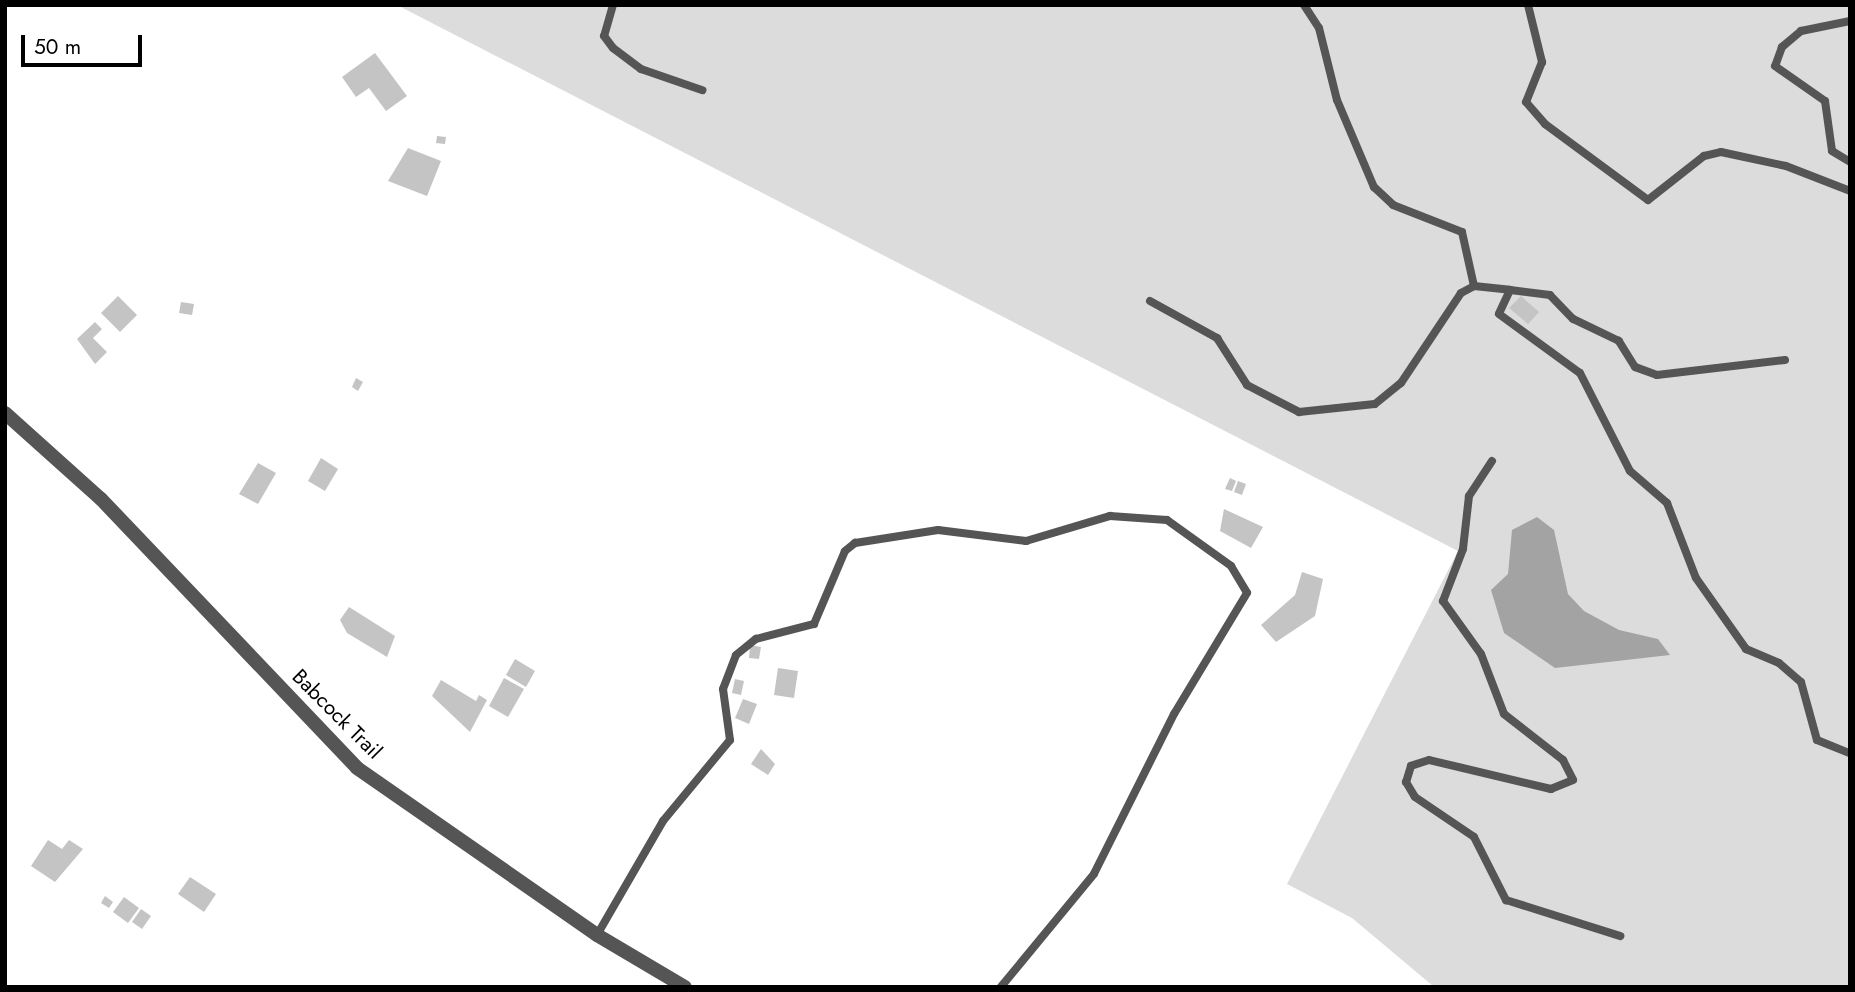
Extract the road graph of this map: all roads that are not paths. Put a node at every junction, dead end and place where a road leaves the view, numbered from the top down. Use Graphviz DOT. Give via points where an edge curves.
graph roads {
  1 [pos="613,5"];
  2 [pos="1304,5"];
  3 [pos="1528,5"];
  4 [pos="1850,21"];
  5 [pos="702,90"];
  6 [pos="1850,162"];
  7 [pos="1850,191"];
  8 [pos="1474,286"];
  9 [pos="1510,290"];
  10 [pos="1150,301"];
  11 [pos="1785,360"];
  12 [pos="5,412"];
  13 [pos="1492,461"];
  14 [pos="1850,753"];
  15 [pos="597,935"];
  16 [pos="1620,936"];
  17 [pos="685,987"];
  18 [pos="1001,987"];
  1 -- 5 [label="lane" via="604,36 613,48 641,69"];
  2 -- 8 [label="lane" via="1319,29 1337,100 1374,187 1393,205 1462,232"];
  3 -- 7 [label="lane" via="1542,62 1526,102 1545,124 1648,200 1704,156 1721,152 1786,166"];
  4 -- 6 [label="lane" via="1801,31 1782,47 1775,66 1825,101 1832,151"];
  8 -- 9 [label="lane"];
  8 -- 10 [label="lane" via="1461,293 1401,383 1376,404 1299,412 1247,385 1217,338"];
  9 -- 11 [label="lane" via="1550,295 1573,319 1619,341 1643,373"];
  9 -- 14 [label="lane" via="1499,314 1580,373 1630,471 1667,503 1696,578 1746,649 1779,663 1801,682 1817,740"];
  12 -- 15 [label="street, Babcock Trail" via="101,499 357,768"];
  13 -- 16 [label="lane" via="1469,496 1463,550 1443,601 1481,654 1504,714 1563,760 1573,780 1550,789 1429,760 1411,766 1406,782 1415,797 1479,843 1506,900"];
  15 -- 17 [label="street, Babcock Trail"];
  15 -- 18 [label="lane" via="663,821 730,740 723,689 736,655 756,639 814,624 845,551 855,543 939,530 1026,541 1110,516 1167,520 1231,566 1247,593 1174,714 1094,874"];
}
